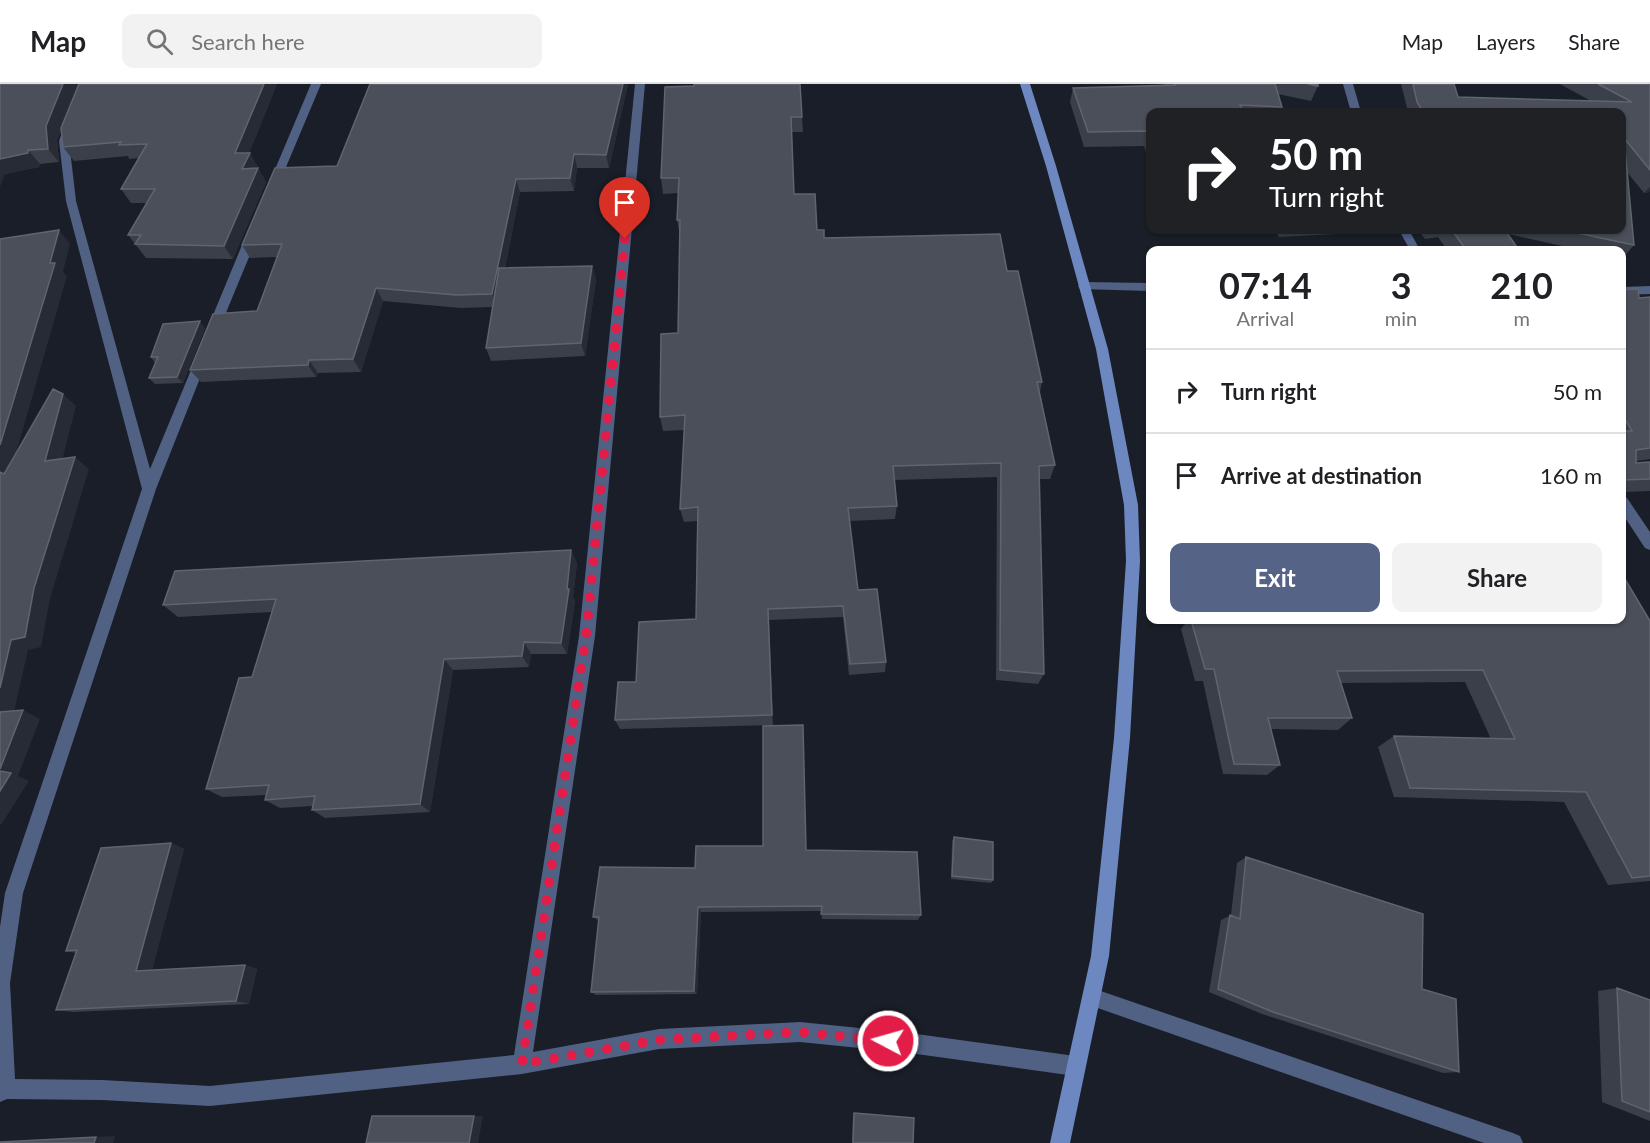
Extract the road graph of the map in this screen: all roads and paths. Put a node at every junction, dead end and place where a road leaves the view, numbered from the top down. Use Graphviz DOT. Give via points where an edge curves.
graph roads {
  1 [pos="316,84"];
  2 [pos="640,84"];
  3 [pos="1025,84"];
  4 [pos="1348,84"];
  5 [pos="1355,108"];
  6 [pos="72,123"];
  7 [pos="266,201"];
  8 [pos="257,222"];
  9 [pos="1084,286"];
  10 [pos="1146,287"];
  11 [pos="1650,290"];
  12 [pos="1626,291"];
  13 [pos="149,489"];
  14 [pos="1626,508"];
  15 [pos="1650,544"];
  16 [pos="1092,997"];
  17 [pos="522,1064"];
  18 [pos="1075,1066"];
  19 [pos="3,1091"];
  20 [pos="1060,1143"];
  21 [pos="1514,1143"];
  1 -- 7 [label="street"];
  2 -- 17 [label="street" via="586,636"];
  3 -- 9 [label="street"];
  4 -- 5 [label="street"];
  6 -- 13 [label="street" via="64,141 71,201"];
  8 -- 13 [label="street"];
  9 -- 10 [label="street"];
  9 -- 16 [label="street" via="1101,349 1131,505 1133,561 1121,750 1100,956"];
  11 -- 12 [label="street"];
  13 -- 19 [label="street" via="14,893 1,983"];
  14 -- 15 [label="street"];
  16 -- 18 [label="street"];
  16 -- 21 [label="street"];
  17 -- 18 [label="street" via="658,1040 800,1032"];
  17 -- 19 [label="street" via="210,1096 102,1090"];
  18 -- 20 [label="street"];
}
